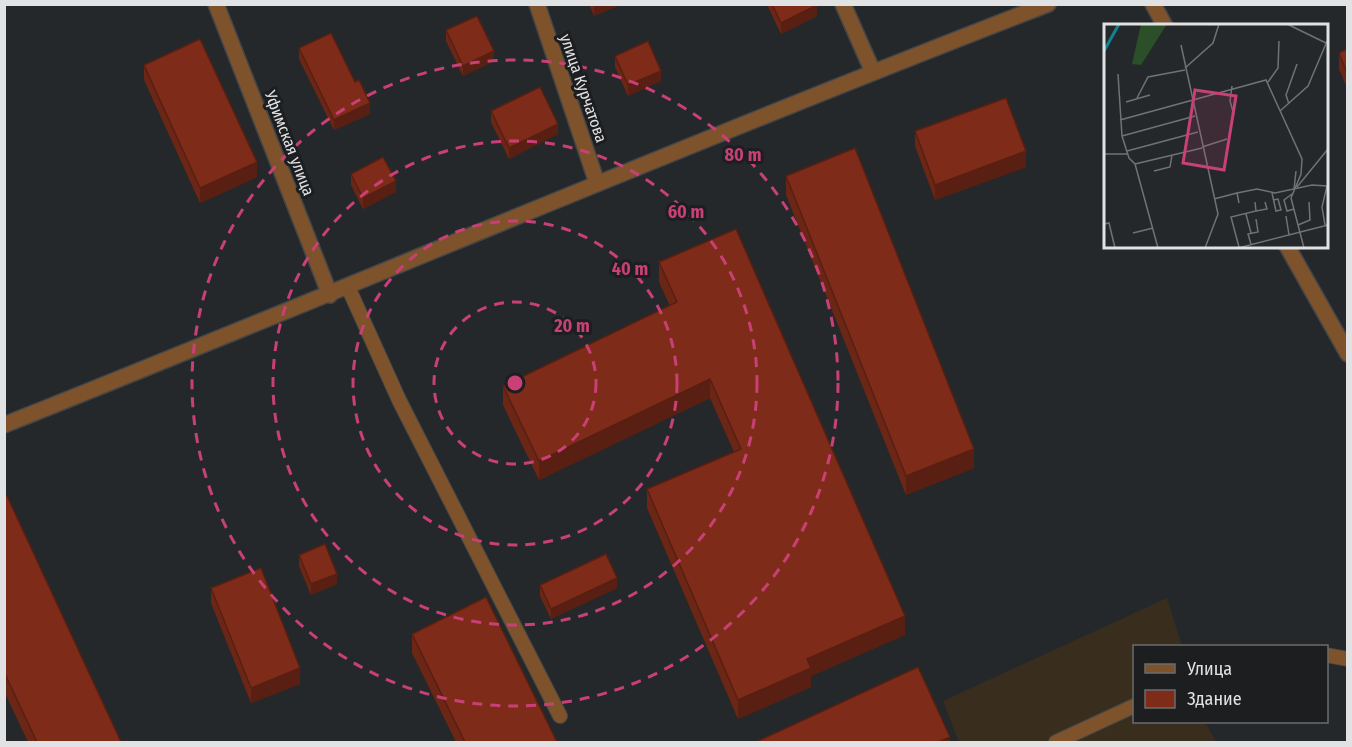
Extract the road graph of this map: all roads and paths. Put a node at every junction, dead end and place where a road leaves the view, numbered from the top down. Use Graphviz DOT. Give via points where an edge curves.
graph roads {
  1 [pos="216,4"];
  2 [pos="537,4"];
  3 [pos="843,4"];
  4 [pos="1048,4"];
  5 [pos="1153,4"];
  6 [pos="1164,24"];
  7 [pos="873,72"];
  8 [pos="597,183"];
  9 [pos="1288,248"];
  10 [pos="348,287"];
  11 [pos="330,295"];
  12 [pos="1347,354"];
  13 [pos="4,425"];
  14 [pos="1328,656"];
  15 [pos="1347,658"];
  16 [pos="1133,706"];
  17 [pos="560,716"];
  18 [pos="1056,742"];
  1 -- 11 [label="street, Уфимская улица"];
  2 -- 8 [label="street, улица Курчатова"];
  3 -- 7 [label="street"];
  4 -- 7 [label="street"];
  5 -- 6 [label="street"];
  7 -- 8 [label="street"];
  8 -- 10 [label="street"];
  9 -- 12 [label="street"];
  10 -- 11 [label="street"];
  10 -- 17 [label="lane" via="399,400"];
  11 -- 13 [label="street"];
  14 -- 15 [label="lane"];
  16 -- 18 [label="lane"];
}
